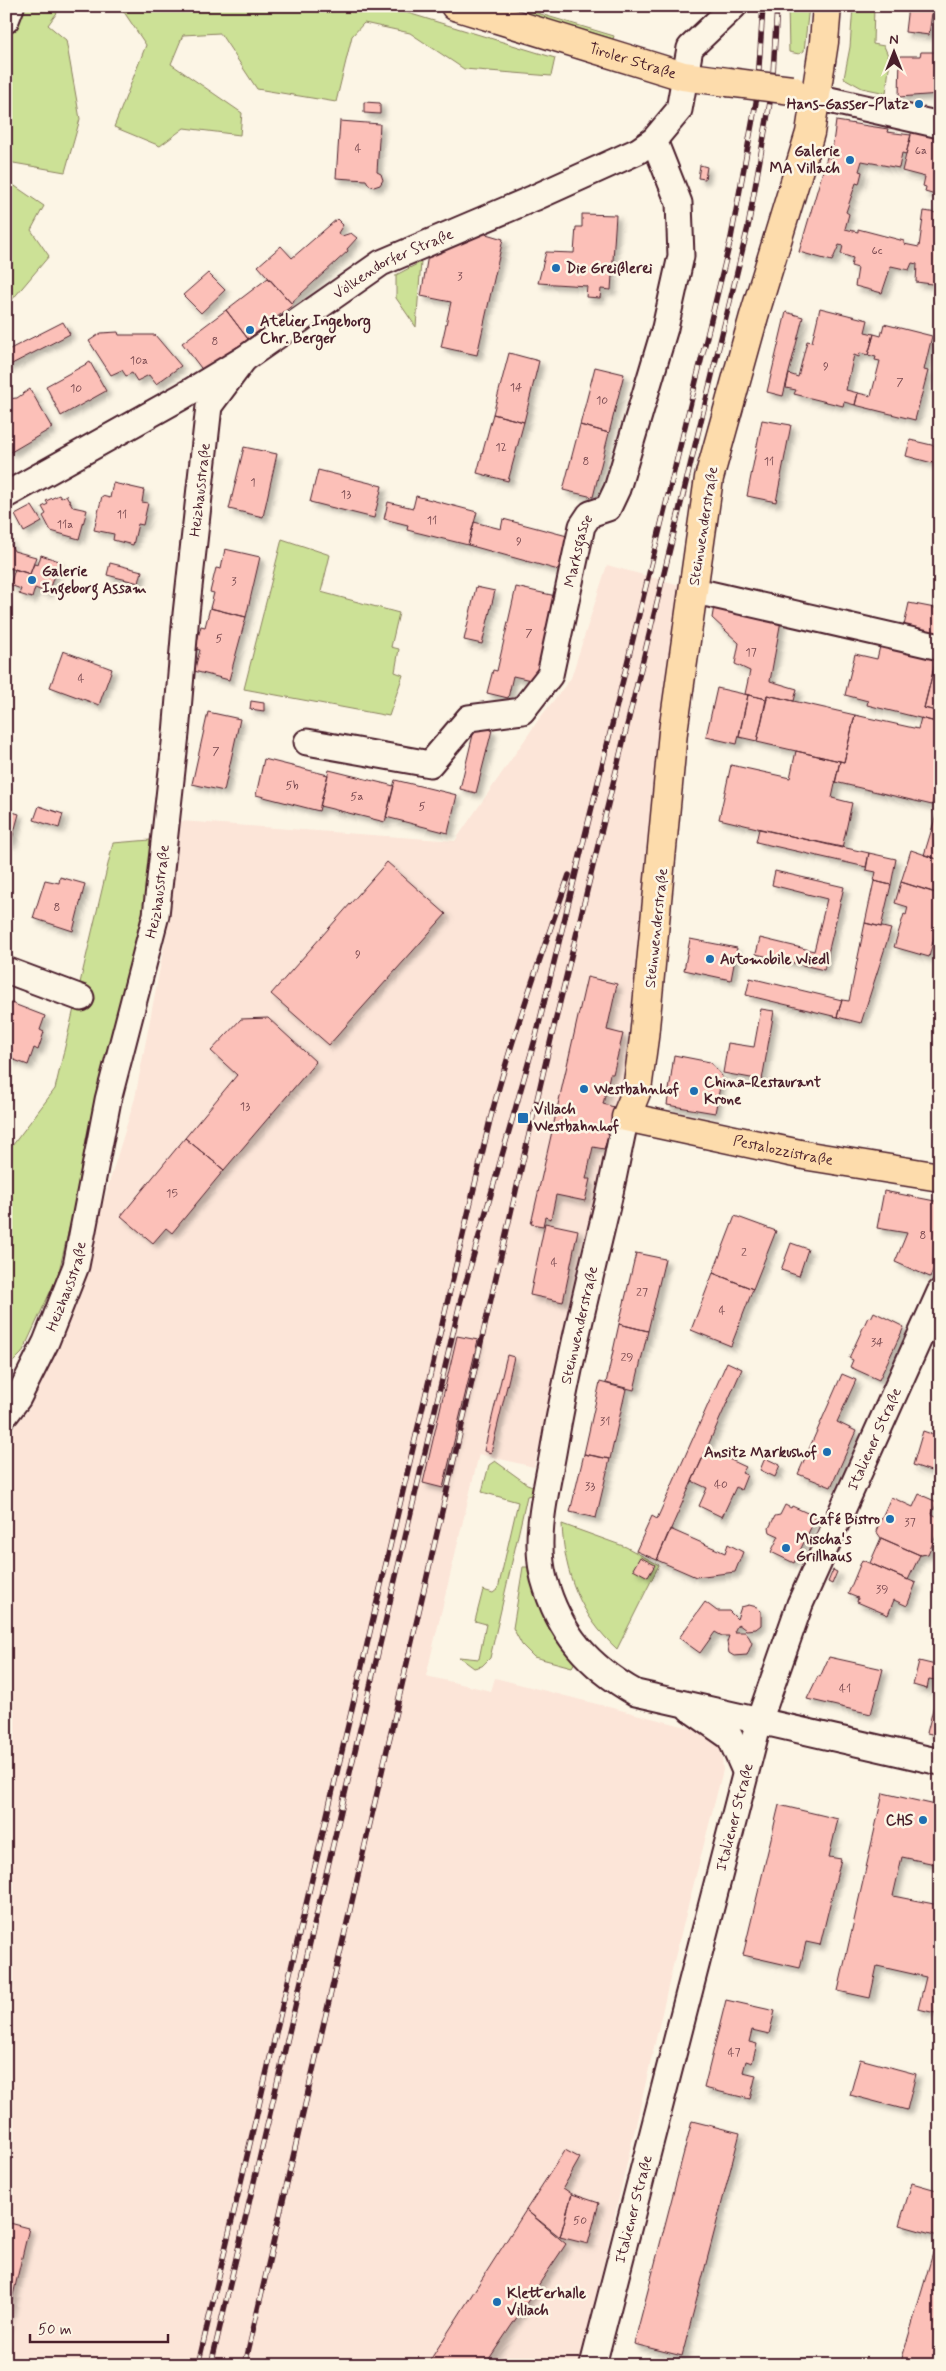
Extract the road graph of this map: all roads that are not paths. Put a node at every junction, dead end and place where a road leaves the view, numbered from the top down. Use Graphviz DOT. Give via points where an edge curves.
graph roads {
  1 [pos="455,6"];
  2 [pos="827,6"];
  3 [pos="731,8"];
  4 [pos="501,12"];
  5 [pos="683,76"];
  6 [pos="804,94"];
  7 [pos="940,125"];
  8 [pos="654,140"];
  9 [pos="244,359"];
  10 [pos="13,483"];
  11 [pos="692,592"];
  12 [pos="940,647"];
  13 [pos="307,742"];
  14 [pos="6,970"];
  15 [pos="81,998"];
  16 [pos="626,1117"];
  17 [pos="940,1177"];
  18 [pos="940,1292"];
  19 [pos="6,1414"];
  20 [pos="682,1703"];
  21 [pos="759,1721"];
  22 [pos="940,1762"];
  23 [pos="745,1771"];
  24 [pos="593,2365"];
  1 -- 4 [label="main road, Tiroler Straße"];
  2 -- 6 [label="main road, Steinwenderstraße" via="824,42"];
  3 -- 5 [label="street, Völkendorfer Straße" via="690,48"];
  4 -- 5 [label="main road, Tiroler Straße"];
  5 -- 6 [label="main road, Tiroler Straße, bridge"];
  5 -- 8 [label="street, Völkendorfer Straße" via="678,110"];
  6 -- 7 [label="street"];
  6 -- 11 [label="main road, Steinwenderstraße" via="810,133 709,478"];
  8 -- 9 [label="street, Völkendorfer Straße" via="638,151 534,198 381,263"];
  8 -- 13 [label="street, Marksgasse" via="678,203 681,256 665,328 617,489 608,508 590,514 582,526 550,675 522,711 469,718 430,764"];
  9 -- 10 [label="street, Völkendorfer Straße" via="183,396"];
  9 -- 19 [label="street, Heizhausstraße" via="209,406 156,915 108,1100 76,1266 46,1342 18,1398"];
  11 -- 12 [label="street"];
  11 -- 16 [label="main road, Steinwenderstraße" via="674,732 644,1038 637,1090"];
  14 -- 15 [label="street"];
  16 -- 17 [label="main road, Pestalozzistraße" via="809,1156"];
  16 -- 20 [label="street, Steinwenderstraße" via="568,1371 543,1509 540,1543 544,1577 555,1611 573,1642 593,1664 636,1693"];
  18 -- 21 [label="street, Italiener Straße" via="800,1604"];
  20 -- 21 [label="street, Steinwenderstraße"];
  20 -- 23 [label="street" via="730,1737"];
  21 -- 22 [label="street, Steinwenderstraße"];
  21 -- 23 [label="street, Italiener Straße"];
  23 -- 24 [label="street, Italiener Straße"];
}
